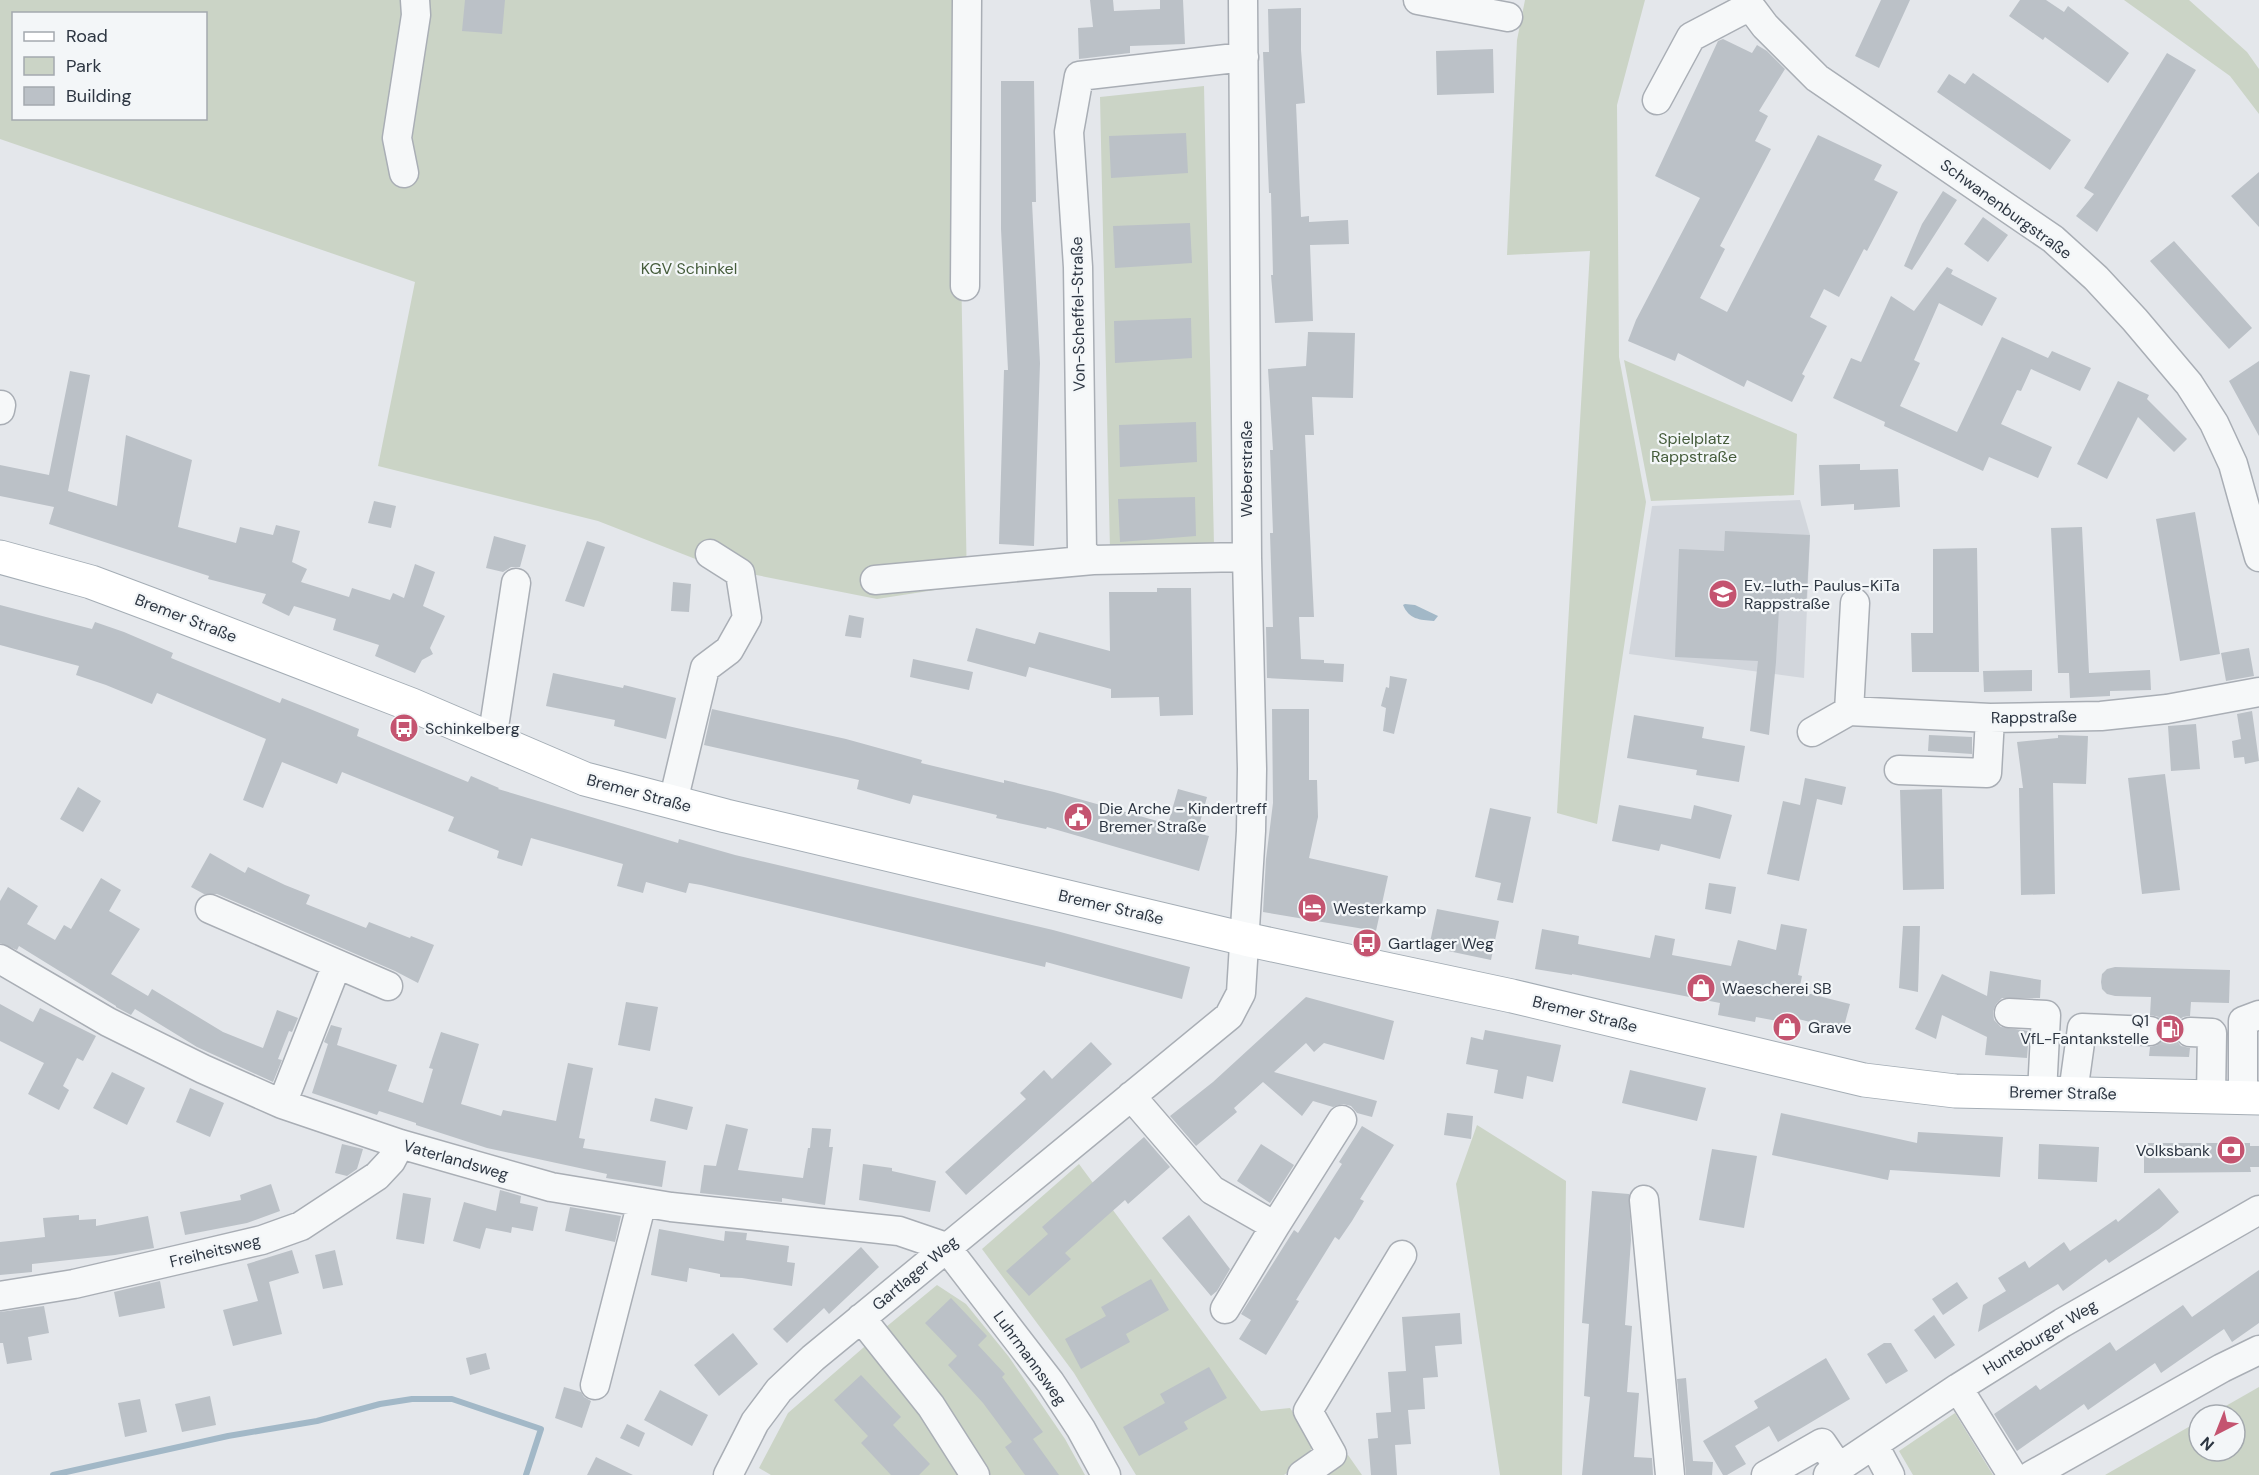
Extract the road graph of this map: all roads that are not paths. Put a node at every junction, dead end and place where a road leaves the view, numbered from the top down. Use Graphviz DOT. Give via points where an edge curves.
graph roads {
  1 [pos="415,0"];
  2 [pos="967,0"];
  3 [pos="1244,0"];
  4 [pos="1418,0"];
  5 [pos="1750,3"];
  6 [pos="1508,16"];
  7 [pos="1244,57"];
  8 [pos="1658,100"];
  9 [pos="404,173"];
  10 [pos="965,286"];
  11 [pos="710,554"];
  12 [pos="0,557"];
  13 [pos="1247,557"];
  14 [pos="2259,557"];
  15 [pos="1093,560"];
  16 [pos="874,580"];
  17 [pos="516,583"];
  18 [pos="1855,603"];
  19 [pos="2259,692"];
  20 [pos="1849,711"];
  21 [pos="1990,718"];
  22 [pos="1812,732"];
  23 [pos="492,740"];
  24 [pos="1899,770"];
  25 [pos="673,802"];
  26 [pos="210,909"];
  27 [pos="1245,939"];
  28 [pos="0,959"];
  29 [pos="337,964"];
  30 [pos="388,986"];
  31 [pos="2009,1013"];
  32 [pos="2259,1015"];
  33 [pos="2150,1031"];
  34 [pos="2190,1032"];
  35 [pos="2057,1093"];
  36 [pos="1131,1096"];
  37 [pos="2211,1097"];
  38 [pos="2251,1097"];
  39 [pos="282,1104"];
  40 [pos="1342,1120"];
  41 [pos="400,1144"];
  42 [pos="1644,1200"];
  43 [pos="642,1202"];
  44 [pos="2259,1210"];
  45 [pos="1275,1226"];
  46 [pos="946,1247"];
  47 [pos="1402,1256"];
  48 [pos="0,1296"];
  49 [pos="1225,1309"];
  50 [pos="861,1318"];
  51 [pos="2259,1350"];
  52 [pos="595,1385"];
  53 [pos="1958,1388"];
  54 [pos="1874,1445"];
  55 [pos="1833,1472"];
  56 [pos="2030,1474"];
  57 [pos="728,1475"];
  58 [pos="975,1475"];
  59 [pos="1106,1475"];
  60 [pos="1302,1475"];
  61 [pos="1670,1475"];
  62 [pos="1766,1475"];
  63 [pos="1890,1475"];
  1 -- 9 [label="street" via="397,138"];
  2 -- 10 [label="street"];
  3 -- 7 [label="street, Weberstraße"];
  4 -- 6 [label="street"];
  5 -- 8 [label="street" via="1691,37"];
  5 -- 14 [label="street, Schwanenburgstraße" via="1765,26 1817,78 2053,239 2136,320 2189,384 2214,423 2233,464"];
  7 -- 13 [label="street, Weberstraße"];
  7 -- 15 [label="street, Von-Scheffel-Straße" via="1079,76 1069,132 1078,267 1082,552"];
  11 -- 25 [label="street" via="740,573 747,618 729,650 705,668"];
  12 -- 23 [label="main road, Bremer Straße" via="101,586 412,705"];
  13 -- 15 [label="street"];
  13 -- 27 [label="street, Weberstraße" via="1252,768"];
  15 -- 16 [label="street"];
  17 -- 23 [label="street"];
  18 -- 20 [label="street"];
  19 -- 21 [label="street, Rappstraße" via="2101,716"];
  20 -- 21 [label="street, Rappstraße"];
  20 -- 22 [label="street"];
  21 -- 24 [label="street" via="1987,773"];
  23 -- 25 [label="main road, Bremer Straße" via="585,779"];
  25 -- 27 [label="main road, Bremer Straße"];
  26 -- 29 [label="street"];
  27 -- 35 [label="main road, Bremer Straße" via="1512,996 1864,1080 1955,1091"];
  27 -- 36 [label="street, Gartlager Weg" via="1241,993 1228,1017"];
  28 -- 39 [label="street, Vaterlandsweg" via="108,1022"];
  29 -- 30 [label="street"];
  29 -- 39 [label="street"];
  31 -- 35 [label="street" via="2046,1015"];
  32 -- 38 [label="street" via="2243,1021"];
  33 -- 35 [label="street" via="2082,1028"];
  34 -- 37 [label="street" via="2212,1033"];
  35 -- 37 [label="main road, Bremer Straße"];
  36 -- 45 [label="street" via="1212,1190"];
  36 -- 46 [label="street, Gartlager Weg"];
  37 -- 38 [label="main road, Bremer Straße"];
  39 -- 41 [label="street, Vaterlandsweg"];
  40 -- 45 [label="street"];
  41 -- 43 [label="street, Vaterlandsweg" via="551,1186"];
  41 -- 48 [label="street, Freiheitsweg" via="377,1176 301,1226 262,1240 144,1268"];
  42 -- 61 [label="street"];
  43 -- 46 [label="street, Vaterlandsweg" via="898,1231"];
  43 -- 52 [label="street"];
  44 -- 53 [label="street, Hunteburger Weg" via="2062,1323"];
  45 -- 49 [label="street"];
  46 -- 50 [label="street, Gartlager Weg"];
  46 -- 59 [label="street, Luhrmannsweg" via="1050,1382"];
  47 -- 60 [label="street" via="1308,1411 1332,1454"];
  50 -- 57 [label="street, Gartlager Weg" via="779,1390 755,1422"];
  50 -- 58 [label="street" via="931,1406"];
  51 -- 56 [label="street"];
  53 -- 54 [label="street, Hunteburger Weg"];
  53 -- 56 [label="street"];
  54 -- 55 [label="street, Hunteburger Weg"];
  54 -- 63 [label="street"];
  55 -- 62 [label="street" via="1822,1443"];
}
